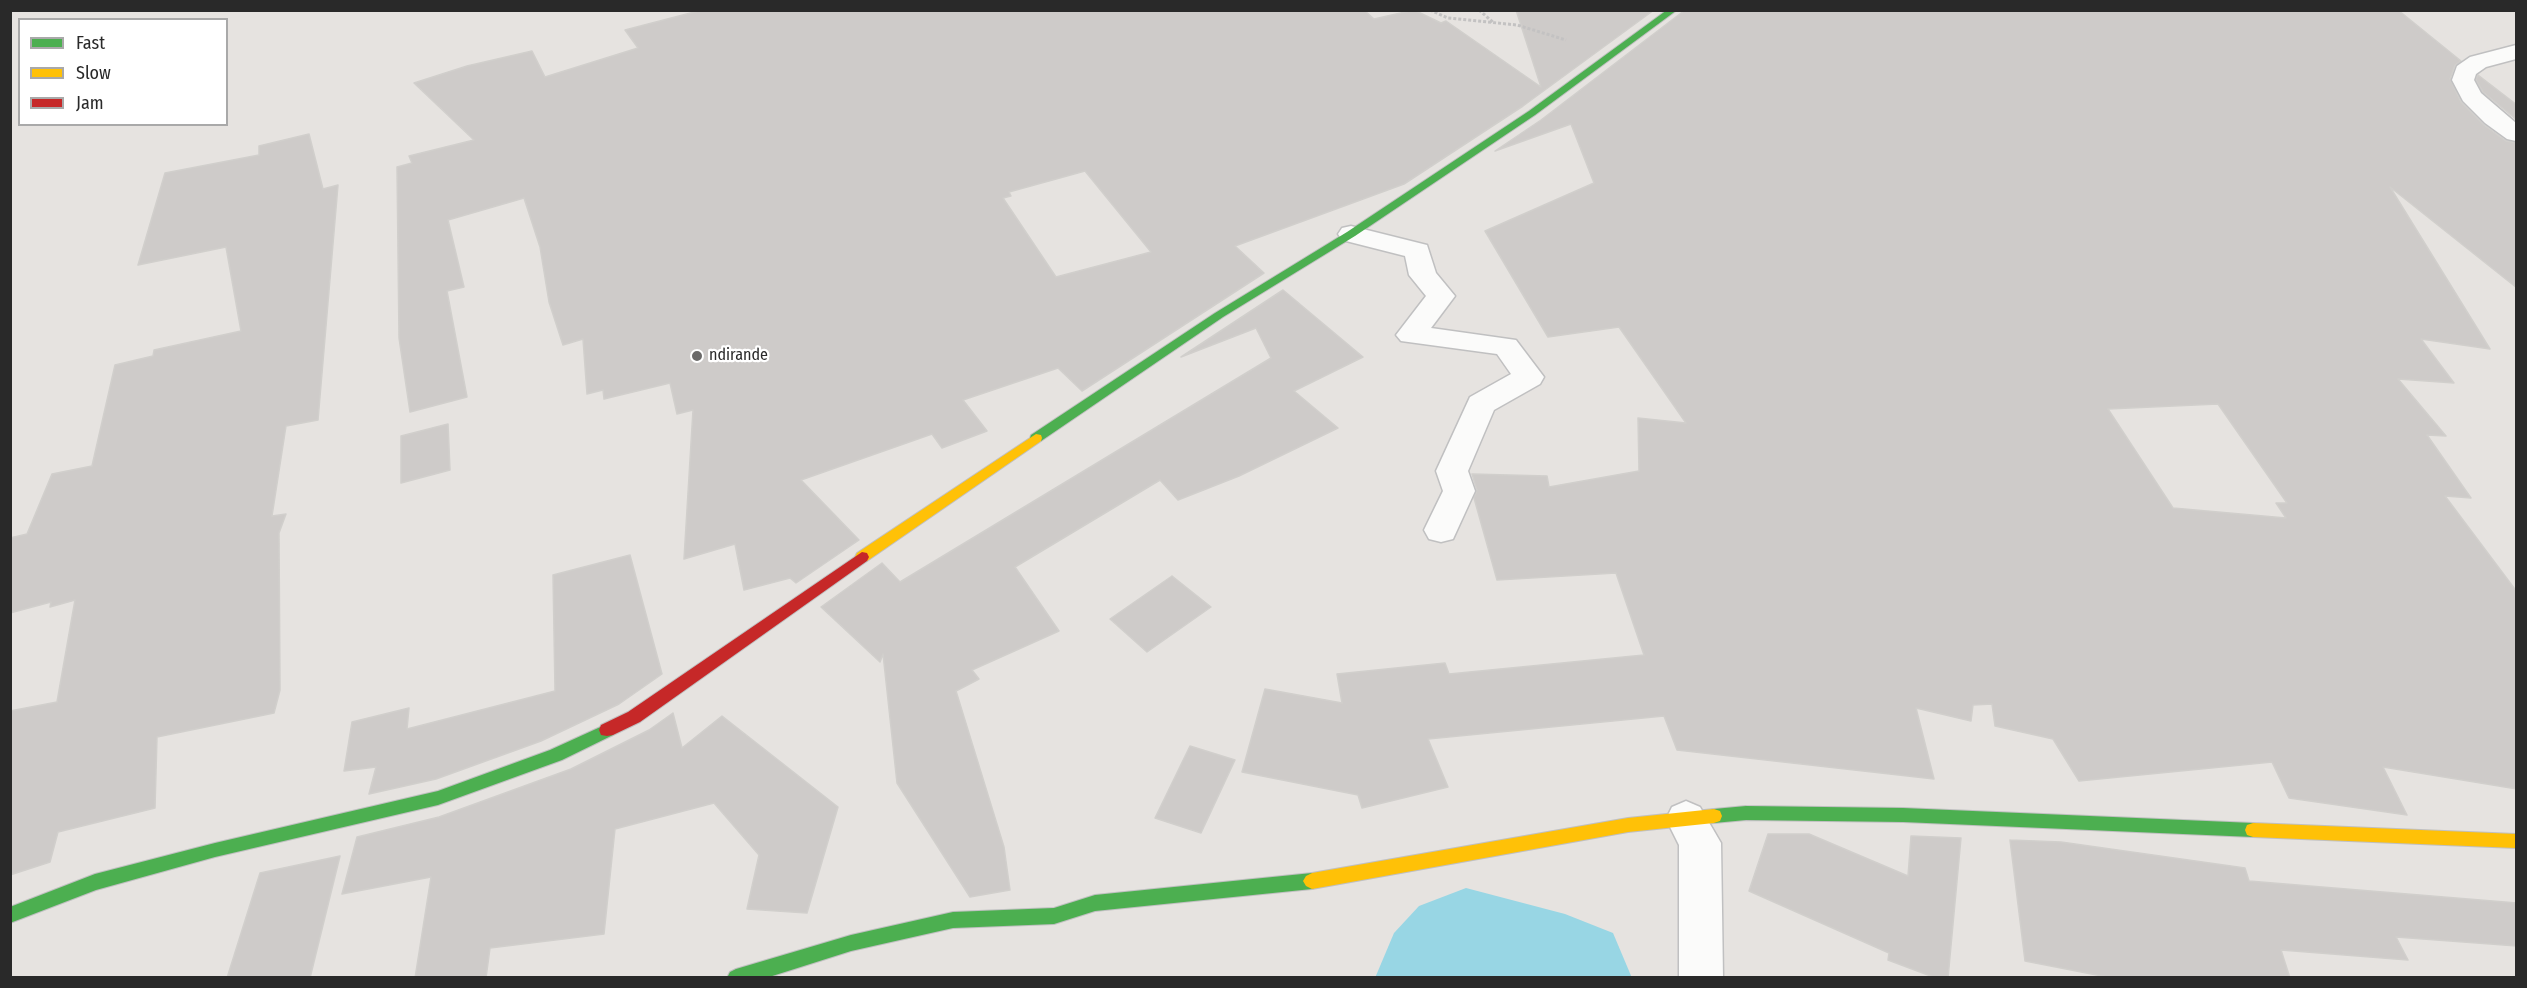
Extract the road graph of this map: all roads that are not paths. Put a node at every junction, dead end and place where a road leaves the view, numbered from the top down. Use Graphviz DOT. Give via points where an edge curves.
graph roads {
  1 [pos="1673,10"];
  2 [pos="2517,52"];
  3 [pos="2517,134"];
  4 [pos="1351,234"];
  5 [pos="1441,530"];
  6 [pos="1686,819"];
  7 [pos="2517,841"];
  8 [pos="10,915"];
  9 [pos="736,978"];
  10 [pos="1701,978"];
  1 -- 4 [label="street" via="1532,113"];
  2 -- 3 [label="street" via="2478,62 2465,71 2463,80 2471,96"];
  4 -- 5 [label="street" via="1417,250 1423,275 1441,296 1411,335 1506,346 1529,377 1481,404 1452,471 1459,491"];
  4 -- 8 [label="street" via="1200,328 634,717 556,755 438,798 106,879"];
  6 -- 7 [label="street" via="1746,813 1903,815"];
  6 -- 9 [label="street" via="1628,825 1335,879 1095,903 1054,916 953,920 851,943"];
  6 -- 10 [label="street" via="1700,843"];
}
